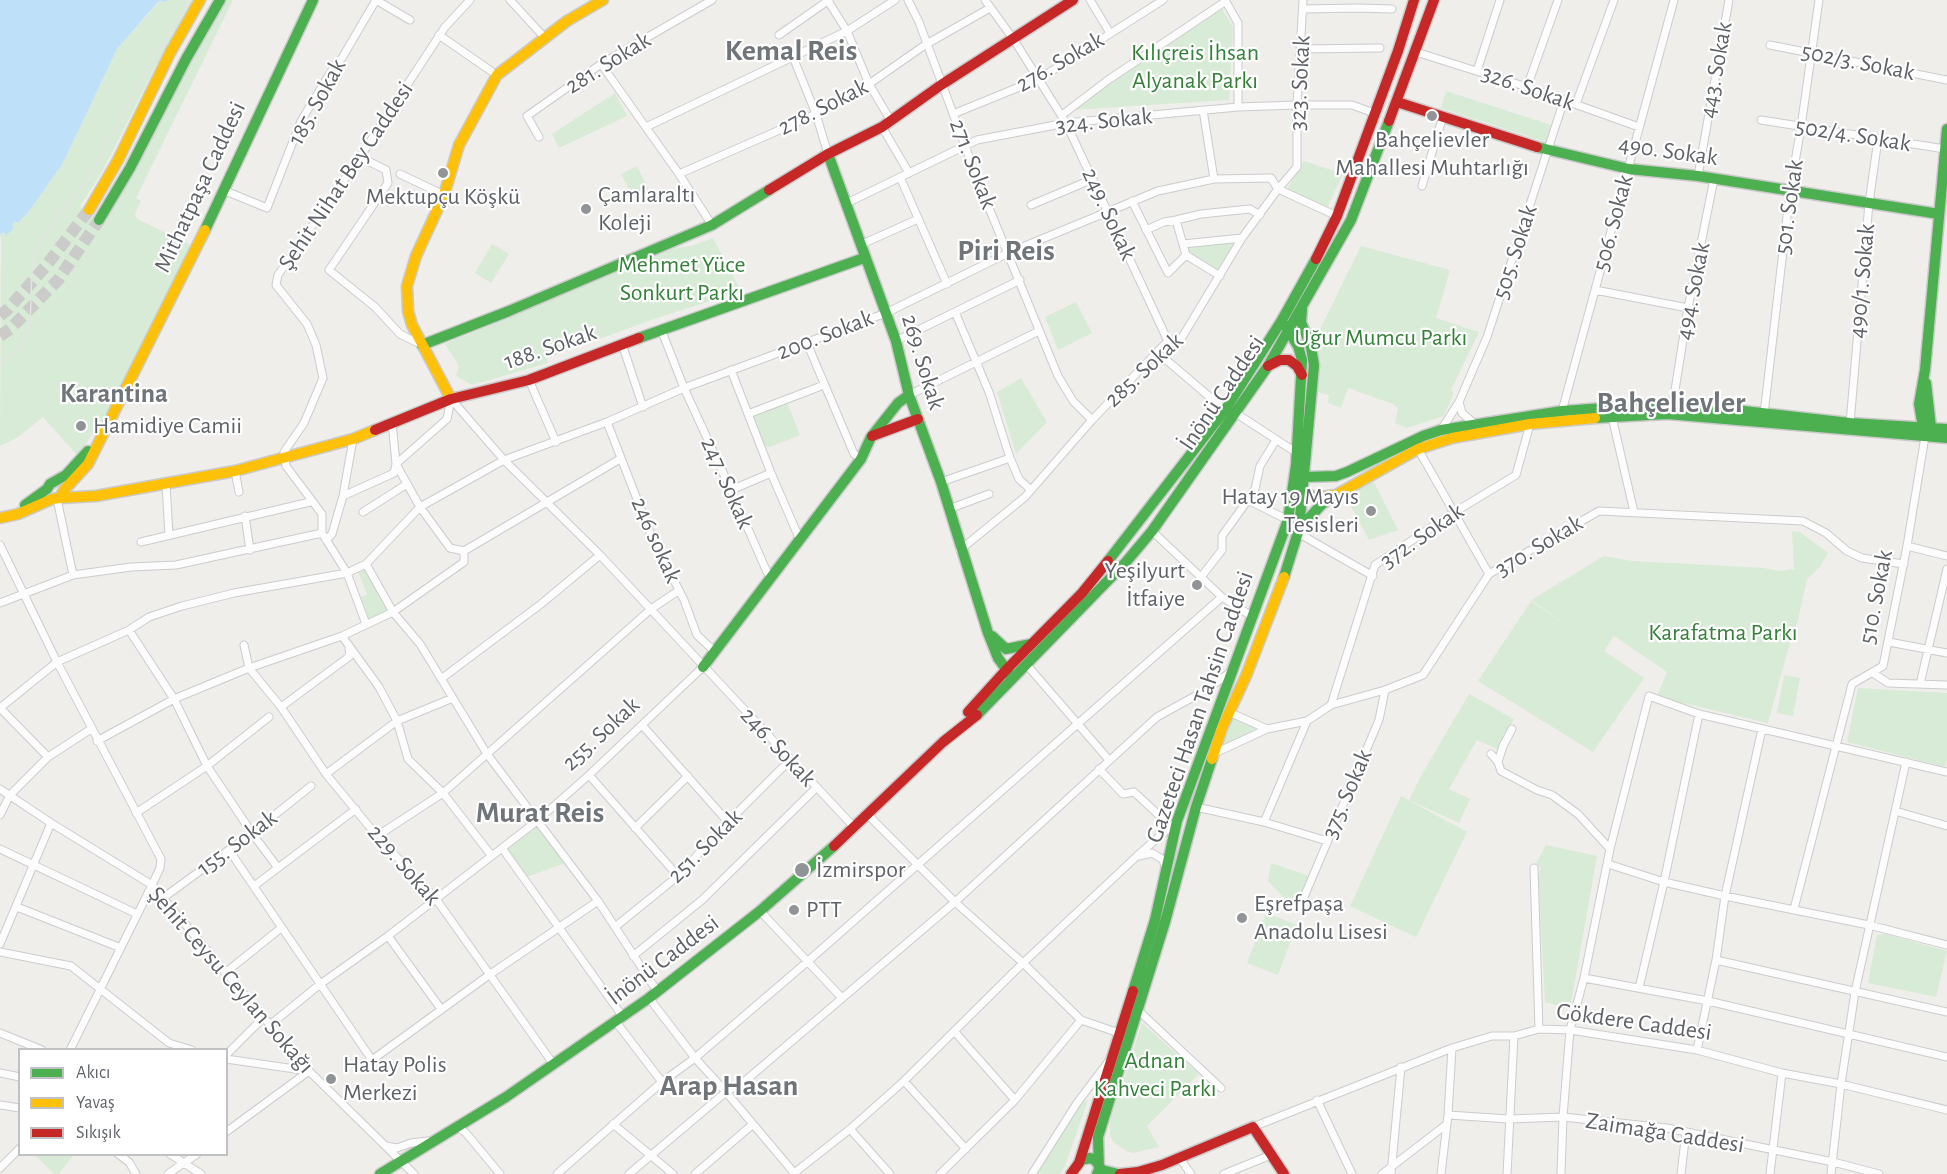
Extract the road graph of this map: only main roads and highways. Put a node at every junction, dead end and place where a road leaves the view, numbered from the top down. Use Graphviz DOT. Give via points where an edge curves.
graph roads {
  1 [pos="200,0"];
  2 [pos="220,0"];
  3 [pos="313,0"];
  4 [pos="603,0"];
  5 [pos="1073,0"];
  6 [pos="1414,0"];
  7 [pos="1434,0"];
  8 [pos="1060,3"];
  9 [pos="1397,102"];
  10 [pos="1947,129"];
  11 [pos="828,153"];
  12 [pos="89,210"];
  13 [pos="1939,214"];
  14 [pos="99,220"];
  15 [pos="864,258"];
  16 [pos="1302,309"];
  17 [pos="1288,325"];
  18 [pos="1305,335"];
  19 [pos="422,345"];
  20 [pos="1268,366"];
  21 [pos="1925,370"];
  22 [pos="1302,375"];
  23 [pos="909,395"];
  24 [pos="452,399"];
  25 [pos="1919,404"];
  26 [pos="1230,411"];
  27 [pos="918,419"];
  28 [pos="1902,426"];
  29 [pos="1947,429"];
  30 [pos="1926,430"];
  31 [pos="871,437"];
  32 [pos="1947,438"];
  33 [pos="284,456"];
  34 [pos="1310,476"];
  35 [pos="1294,484"];
  36 [pos="1303,492"];
  37 [pos="56,493"];
  38 [pos="1336,495"];
  39 [pos="0,516"];
  40 [pos="1299,531"];
  41 [pos="988,633"];
  42 [pos="1031,644"];
  43 [pos="703,667"];
  44 [pos="1009,674"];
  45 [pos="1097,1146"];
  46 [pos="1195,1150"];
  47 [pos="1079,1168"];
  48 [pos="1098,1170"];
  49 [pos="380,1174"];
  50 [pos="1071,1174"];
  51 [pos="1119,1174"];
  52 [pos="1150,1174"];
  53 [pos="1284,1174"];
  1 -- 12 [label="main road"];
  2 -- 14 [label="main road"];
  3 -- 37 [label="main road, Mithatpaşa Caddesi" via="108,426 88,464"];
  4 -- 19 [label="main road" via="567,21 497,75 459,146 407,286 408,311"];
  5 -- 8 [label="main road"];
  6 -- 17 [label="main road, İnönü Caddesi" via="1337,216"];
  7 -- 9 [label="main road, İnönü Caddesi"];
  8 -- 11 [label="main road" via="1014,40 886,124"];
  9 -- 13 [label="main road, 490. Sokak" via="1548,150 1629,170 1698,176"];
  9 -- 16 [label="main road, İnönü Caddesi" via="1352,220"];
  10 -- 13 [label="main road, 510. Sokak"];
  11 -- 15 [label="main road, 269. Sokak"];
  11 -- 19 [label="main road" via="712,225"];
  13 -- 21 [label="main road, 510. Sokak"];
  15 -- 23 [label="main road, 269. Sokak" via="896,341"];
  15 -- 24 [label="main road, 188. Sokak" via="529,380"];
  16 -- 17 [label="main road, İnönü Caddesi"];
  16 -- 18 [label="main road"];
  17 -- 18 [label="main road"];
  17 -- 20 [label="main road, İnönü Caddesi"];
  17 -- 22 [label="main road, Gazeteci Hasan Tahsin Caddesi" via="1298,346"];
  17 -- 26 [label="main road, İnönü Caddesi"];
  18 -- 34 [label="main road" via="1314,365 1306,464"];
  19 -- 24 [label="main road"];
  20 -- 22 [label="main road" via="1289,360"];
  20 -- 26 [label="main road, İnönü Caddesi"];
  21 -- 25 [label="main road, 510. Sokak"];
  21 -- 30 [label="main road, 510. Sokak"];
  22 -- 35 [label="main road, Gazeteci Hasan Tahsin Caddesi"];
  23 -- 27 [label="main road, 269. Sokak"];
  23 -- 31 [label="main road, 255. Sokak"];
  24 -- 33 [label="main road, 188. Sokak" via="353,440"];
  25 -- 28 [label="main road" via="1911,420"];
  25 -- 30 [label="main road, 510. Sokak"];
  26 -- 42 [label="main road, İnönü Caddesi" via="1082,593"];
  26 -- 44 [label="main road, İnönü Caddesi" via="1152,531 1126,562 1026,664"];
  27 -- 31 [label="main road"];
  27 -- 41 [label="main road, 269. Sokak"];
  28 -- 30 [label="main road"];
  28 -- 34 [label="main road" via="1673,403 1562,411 1441,430 1336,476"];
  29 -- 30 [label="main road"];
  30 -- 32 [label="main road"];
  30 -- 38 [label="main road" via="1666,414 1530,424 1452,438 1418,449"];
  31 -- 43 [label="main road, 255. Sokak" via="861,459"];
  33 -- 37 [label="main road" via="165,480"];
  33 -- 37 [label="main road" via="166,485 96,496"];
  34 -- 35 [label="main road"];
  34 -- 36 [label="main road, Gazeteci Hasan Tahsin Caddesi"];
  35 -- 36 [label="main road"];
  35 -- 47 [label="main road, Gazeteci Hasan Tahsin Caddesi" via="1288,520 1177,821 1155,920"];
  36 -- 38 [label="main road" via="1316,498"];
  36 -- 40 [label="main road, Gazeteci Hasan Tahsin Caddesi"];
  37 -- 39 [label="main road, Mithatpaşa Caddesi"];
  38 -- 40 [label="main road" via="1322,504"];
  40 -- 45 [label="main road, Gazeteci Hasan Tahsin Caddesi" via="1213,754"];
  41 -- 42 [label="main road" via="1006,649"];
  41 -- 44 [label="main road, 269. Sokak"];
  42 -- 44 [label="main road, İnönü Caddesi"];
  44 -- 49 [label="main road, İnönü Caddesi" via="943,742 760,911 554,1065"];
  45 -- 48 [label="main road, Gazeteci Hasan Tahsin Caddesi"];
  45 -- 51 [label="main road"];
  46 -- 51 [label="main road, Gökdere Caddesi" via="1162,1165"];
  46 -- 52 [label="main road, Gökdere Caddesi"];
  46 -- 53 [label="main road, Gökdere Caddesi" via="1253,1127"];
  47 -- 48 [label="main road" via="1083,1159 1090,1158 1095,1160"];
  47 -- 50 [label="main road, Gazeteci Hasan Tahsin Caddesi"];
  48 -- 51 [label="main road"];
}
